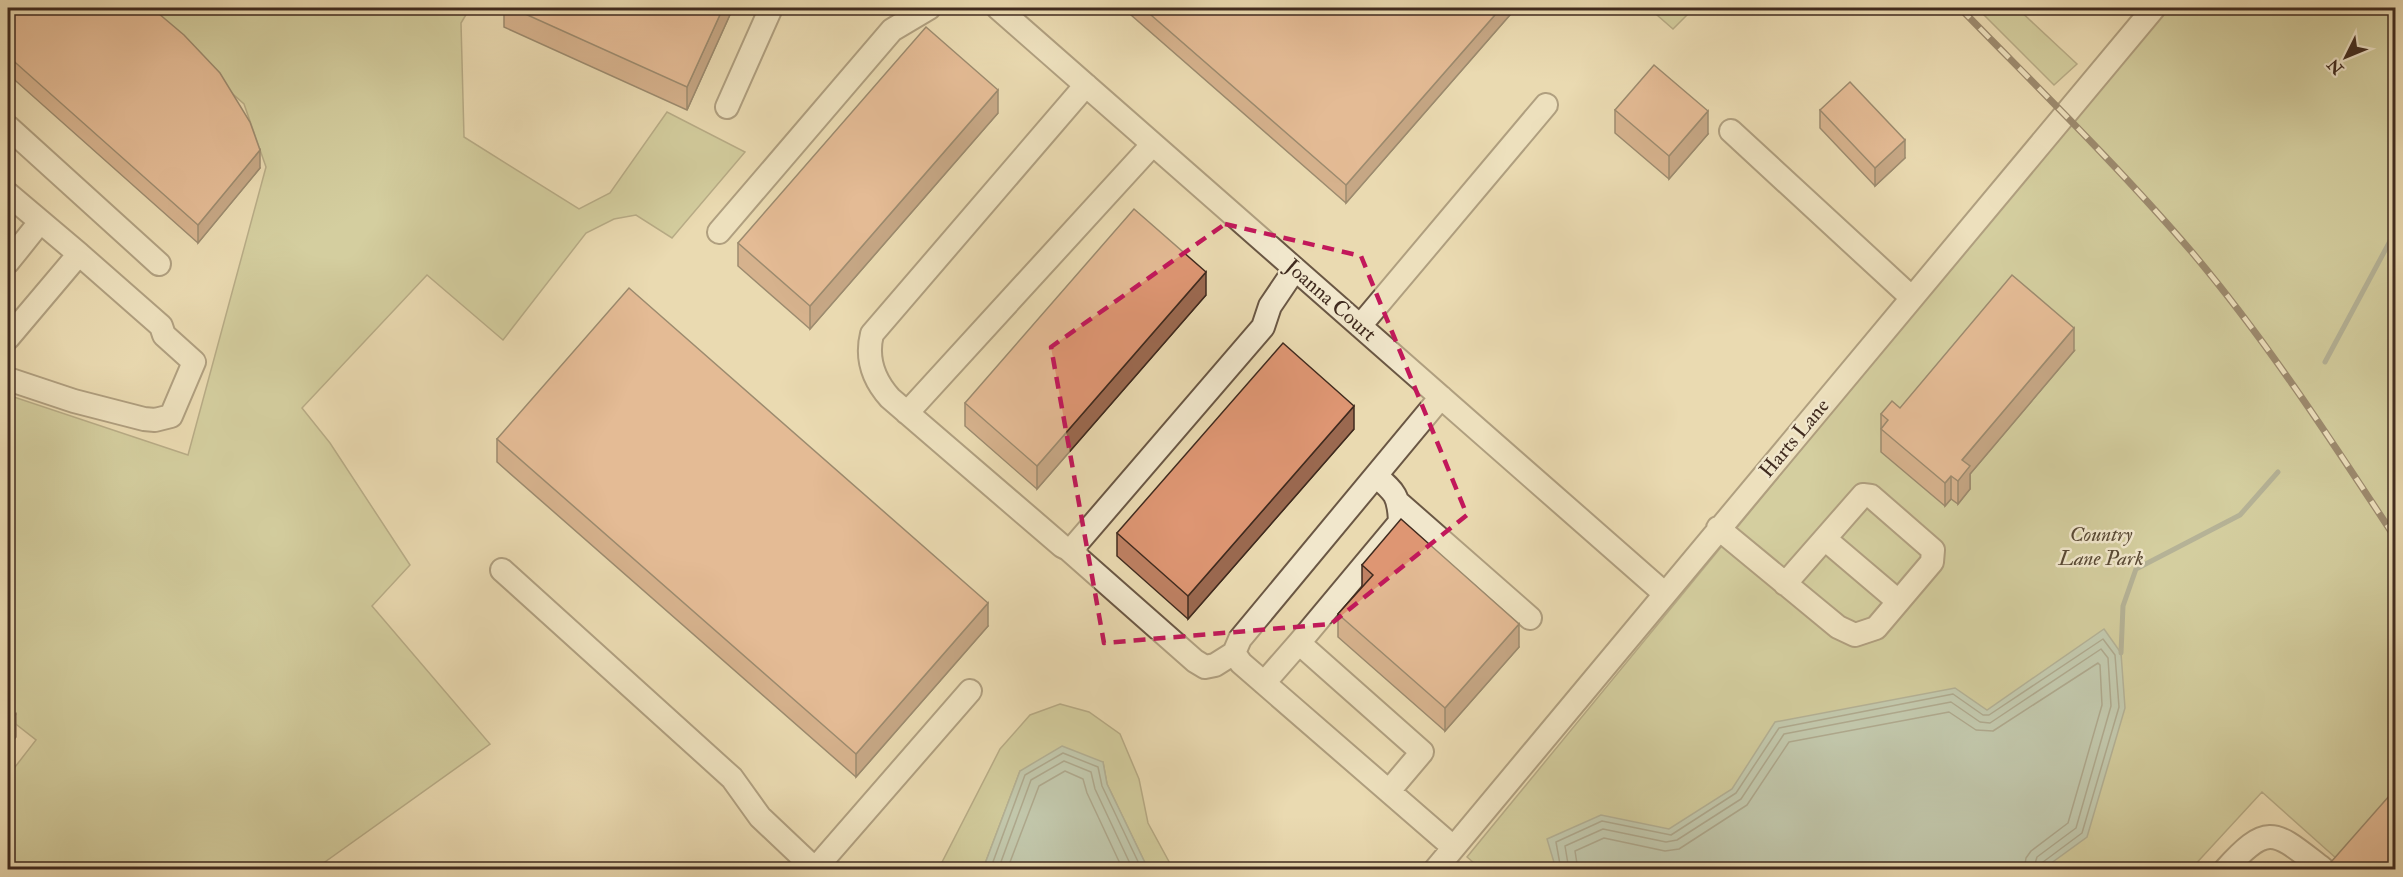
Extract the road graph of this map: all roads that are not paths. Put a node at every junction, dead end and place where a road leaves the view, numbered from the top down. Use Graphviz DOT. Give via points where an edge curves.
graph roads {
  1 [pos="771,8"];
  2 [pos="929,8"];
  3 [pos="998,8"];
  4 [pos="2154,8"];
  5 [pos="1086,85"];
  6 [pos="1546,105"];
  7 [pos="727,107"];
  8 [pos="8,127"];
  9 [pos="1731,131"];
  10 [pos="1153,144"];
  11 [pos="8,194"];
  12 [pos="40,222"];
  13 [pos="719,232"];
  14 [pos="79,254"];
  15 [pos="8,262"];
  16 [pos="159,264"];
  17 [pos="1295,269"];
  18 [pos="1912,298"];
  19 [pos="1360,326"];
  20 [pos="8,338"];
  21 [pos="8,379"];
  22 [pos="1441,397"];
  23 [pos="908,413"];
  24 [pos="1376,476"];
  25 [pos="1399,503"];
  26 [pos="1718,528"];
  27 [pos="1825,539"];
  28 [pos="1068,549"];
  29 [pos="502,570"];
  30 [pos="1785,584"];
  31 [pos="1664,593"];
  32 [pos="1898,602"];
  33 [pos="1530,618"];
  34 [pos="1299,643"];
  35 [pos="1234,653"];
  36 [pos="1264,683"];
  37 [pos="970,691"];
  38 [pos="1389,791"];
  39 [pos="1444,862"];
  40 [pos="2322,868"];
  41 [pos="815,869"];
  42 [pos="2225,870"];
  1 -- 7 [label="street"];
  2 -- 13 [label="street" via="892,30"];
  3 -- 5 [label="street, Joanna Court"];
  4 -- 18 [label="street, Harts Lane"];
  5 -- 10 [label="street, Joanna Court"];
  5 -- 23 [label="street" via="872,334 868,355 872,371 885,392"];
  6 -- 19 [label="street"];
  8 -- 16 [label="street"];
  9 -- 18 [label="street"];
  10 -- 17 [label="street, Joanna Court"];
  10 -- 23 [label="street"];
  11 -- 12 [label="street"];
  12 -- 14 [label="street"];
  12 -- 15 [label="street"];
  14 -- 20 [label="street"];
  14 -- 21 [label="street" via="161,326 164,335 194,362 171,416 144,419"];
  17 -- 19 [label="street, Joanna Court"];
  17 -- 28 [label="street" via="1270,306 1263,327 1076,546"];
  18 -- 26 [label="street, Harts Lane"];
  19 -- 22 [label="street, Joanna Court"];
  22 -- 24 [label="street"];
  22 -- 31 [label="street, Joanna Court"];
  23 -- 28 [label="street"];
  24 -- 25 [label="street" via="1393,490"];
  24 -- 35 [label="street" via="1240,639"];
  25 -- 33 [label="street"];
  25 -- 34 [label="street" via="1400,522"];
  26 -- 30 [label="street"];
  26 -- 31 [label="street, Harts Lane"];
  27 -- 30 [label="street"];
  27 -- 32 [label="street"];
  27 -- 32 [label="street" via="1863,495 1871,496 1934,550 1932,562"];
  28 -- 35 [label="street" via="1195,661 1205,667 1215,665"];
  29 -- 41 [label="street" via="732,778 760,817"];
  30 -- 32 [label="street" via="1838,627 1855,634 1876,628"];
  31 -- 39 [label="street, Harts Lane"];
  34 -- 36 [label="street"];
  34 -- 38 [label="street" via="1422,752"];
  35 -- 36 [label="street"];
  36 -- 38 [label="street"];
  37 -- 41 [label="street"];
  38 -- 39 [label="street"];
  40 -- 42 [label="street" via="2287,841 2270,836 2244,849"];
}
